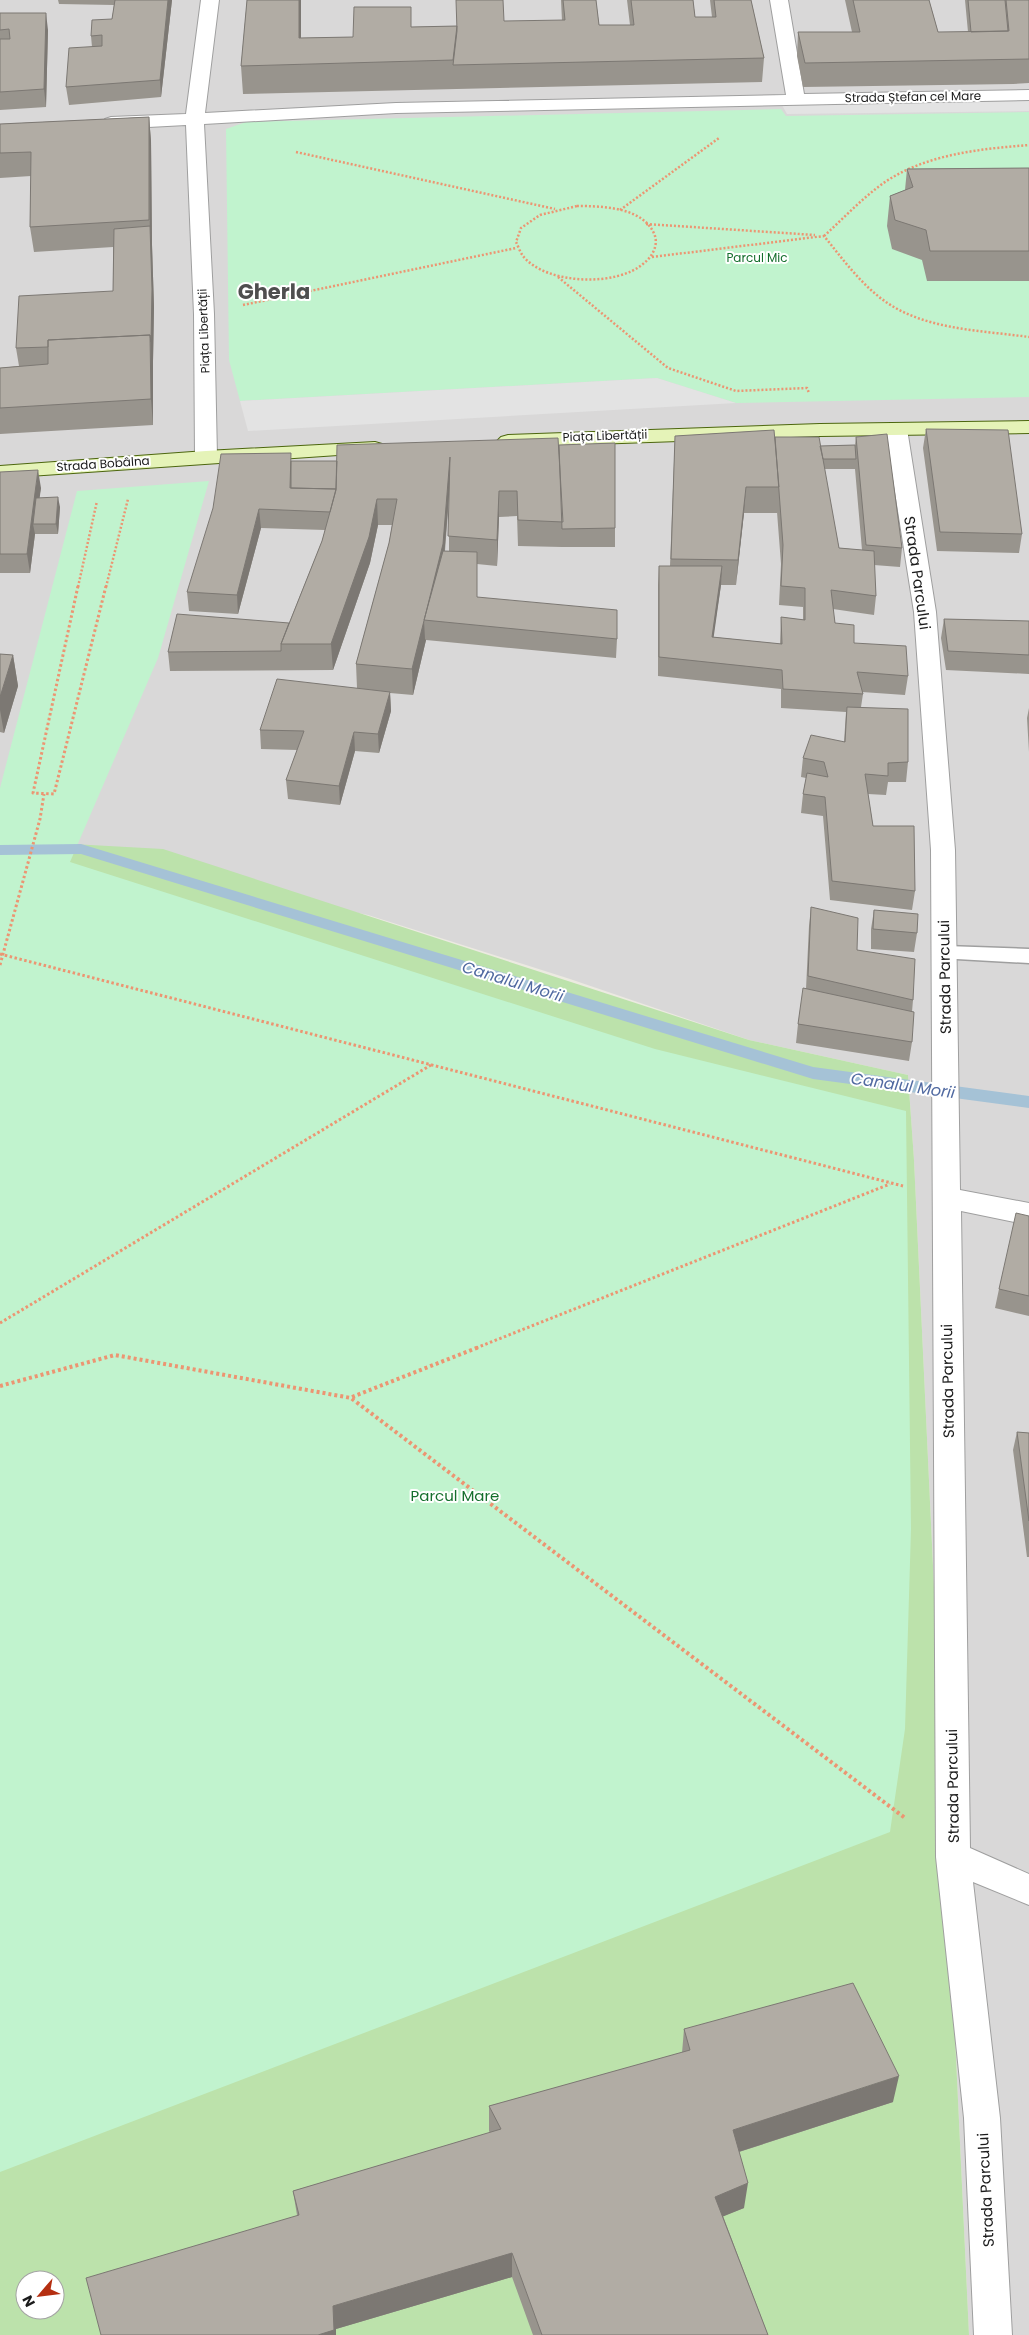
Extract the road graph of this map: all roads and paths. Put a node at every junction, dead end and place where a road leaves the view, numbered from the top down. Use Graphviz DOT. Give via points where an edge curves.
graph roads {
  1 [pos="210,0"];
  2 [pos="779,0"];
  3 [pos="1029,95"];
  4 [pos="796,99"];
  5 [pos="772,100"];
  6 [pos="195,117"];
  7 [pos="97,124"];
  8 [pos="1029,145"];
  9 [pos="293,151"];
  10 [pos="555,209"];
  11 [pos="620,210"];
  12 [pos="646,224"];
  13 [pos="824,236"];
  14 [pos="516,248"];
  15 [pos="652,257"];
  16 [pos="556,276"];
  17 [pos="204,314"];
  18 [pos="1029,337"];
  19 [pos="1029,427"];
  20 [pos="896,429"];
  21 [pos="820,430"];
  22 [pos="484,442"];
  23 [pos="394,447"];
  24 [pos="206,457"];
  25 [pos="137,462"];
  26 [pos="106,464"];
  27 [pos="0,472"];
  28 [pos="44,794"];
  29 [pos="946,953"];
  30 [pos="1,954"];
  31 [pos="1029,956"];
  32 [pos="0,965"];
  33 [pos="431,1065"];
  34 [pos="891,1183"];
  35 [pos="945,1197"];
  36 [pos="1029,1214"];
  37 [pos="0,1323"];
  38 [pos="0,1386"];
  39 [pos="351,1398"];
  40 [pos="953,1857"];
  41 [pos="1029,1890"];
  42 [pos="993,2335"];
  1 -- 6 [label="street, Piața Libertății"];
  2 -- 4 [label="street"];
  3 -- 4 [label="street, Strada Ștefan cel Mare"];
  4 -- 5 [label="street"];
  5 -- 6 [label="street" via="396,108"];
  5 -- 11 [label="path"];
  6 -- 7 [label="street"];
  6 -- 17 [label="street, Piața Libertății"];
  8 -- 13 [label="path" via="933,159 894,176"];
  9 -- 10 [label="path"];
  10 -- 11 [label="path" via="584,206"];
  10 -- 14 [label="path" via="537,215 523,225 516,236"];
  11 -- 12 [label="path"];
  12 -- 13 [label="path"];
  12 -- 15 [label="path" via="655,234 656,246"];
  13 -- 15 [label="path"];
  13 -- 18 [label="path" via="863,282 901,312 931,322"];
  14 -- 16 [label="path" via="529,264"];
  14 -- 17 [label="path"];
  15 -- 16 [label="path" via="623,275 586,279"];
  16 -- 21 [label="path" via="668,368 736,391 807,388"];
  17 -- 24 [label="street, Piața Libertății"];
  19 -- 20 [label="main road, Piața Libertății"];
  20 -- 21 [label="main road, Piața Libertății"];
  20 -- 29 [label="street, Strada Parcului" via="925,612 943,850"];
  21 -- 22 [label="main road, Piața Libertății"];
  23 -- 24 [label="main road"];
  24 -- 25 [label="main road, Strada Bobâlna"];
  25 -- 26 [label="main road, Strada Bobâlna"];
  25 -- 28 [label="path" via="54,794"];
  26 -- 27 [label="main road, Strada Bobâlna"];
  26 -- 28 [label="path" via="33,793"];
  28 -- 30 [label="path" via="40,819"];
  29 -- 31 [label="lane"];
  29 -- 35 [label="street, Strada Parcului"];
  30 -- 32 [label="path"];
  30 -- 33 [label="path"];
  33 -- 34 [label="path"];
  33 -- 37 [label="path"];
  34 -- 35 [label="path"];
  34 -- 39 [label="path"];
  35 -- 36 [label="street"];
  35 -- 40 [label="street, Strada Parcului"];
  38 -- 39 [label="path" via="114,1354"];
  39 -- 40 [label="path"];
  40 -- 41 [label="street"];
  40 -- 42 [label="street, Strada Parcului" via="982,2118"];
}
